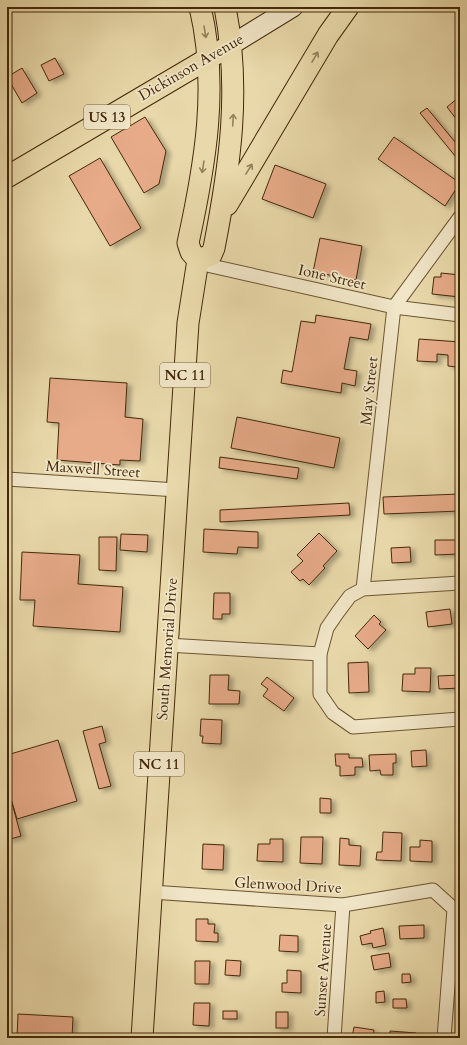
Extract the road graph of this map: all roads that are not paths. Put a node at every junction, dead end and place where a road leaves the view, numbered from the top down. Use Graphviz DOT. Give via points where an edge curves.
graph roads {
  1 [pos="200,7"];
  2 [pos="225,7"];
  3 [pos="293,7"];
  4 [pos="348,7"];
  5 [pos="230,45"];
  6 [pos="208,58"];
  7 [pos="7,177"];
  8 [pos="221,214"];
  9 [pos="460,217"];
  10 [pos="198,262"];
  11 [pos="394,307"];
  12 [pos="460,315"];
  13 [pos="7,479"];
  14 [pos="177,490"];
  15 [pos="460,583"];
  16 [pos="363,589"];
  17 [pos="167,645"];
  18 [pos="320,654"];
  19 [pos="460,719"];
  20 [pos="151,892"];
  21 [pos="343,905"];
  22 [pos="142,1038"];
  23 [pos="334,1038"];
  24 [pos="444,1038"];
  1 -- 6 [label="main road, one-way"];
  2 -- 5 [label="main road"];
  3 -- 5 [label="main road, Dickinson Avenue"];
  8 -- 4 [label="main road, one-way" via="328,34"];
  5 -- 6 [label="main road, Dickinson Avenue / US 13"];
  8 -- 5 [label="main road, one-way" via="234,101"];
  6 -- 7 [label="main road, Dickinson Avenue / US 13"];
  6 -- 10 [label="main road, one-way" via="209,112 206,143 188,243"];
  8 -- 10 [label="main road" via="211,255"];
  9 -- 11 [label="street, May Street"];
  10 -- 11 [label="street, Ione Street"];
  10 -- 14 [label="main road, South Memorial Drive / NC 11" via="188,323"];
  11 -- 12 [label="street, Ione Street"];
  11 -- 16 [label="street, May Street"];
  13 -- 14 [label="street, Maxwell Street"];
  14 -- 17 [label="main road, South Memorial Drive / NC 11"];
  15 -- 16 [label="street"];
  16 -- 18 [label="street" via="350,596 327,628"];
  17 -- 18 [label="street"];
  17 -- 20 [label="main road, South Memorial Drive / NC 11"];
  18 -- 19 [label="street" via="320,694 333,713 353,727"];
  20 -- 21 [label="street, Glenwood Drive"];
  20 -- 22 [label="main road, South Memorial Drive / NC 11"];
  21 -- 23 [label="street, Sunset Avenue"];
  21 -- 24 [label="street, Glenwood Drive" via="433,890 454,909"];
}
